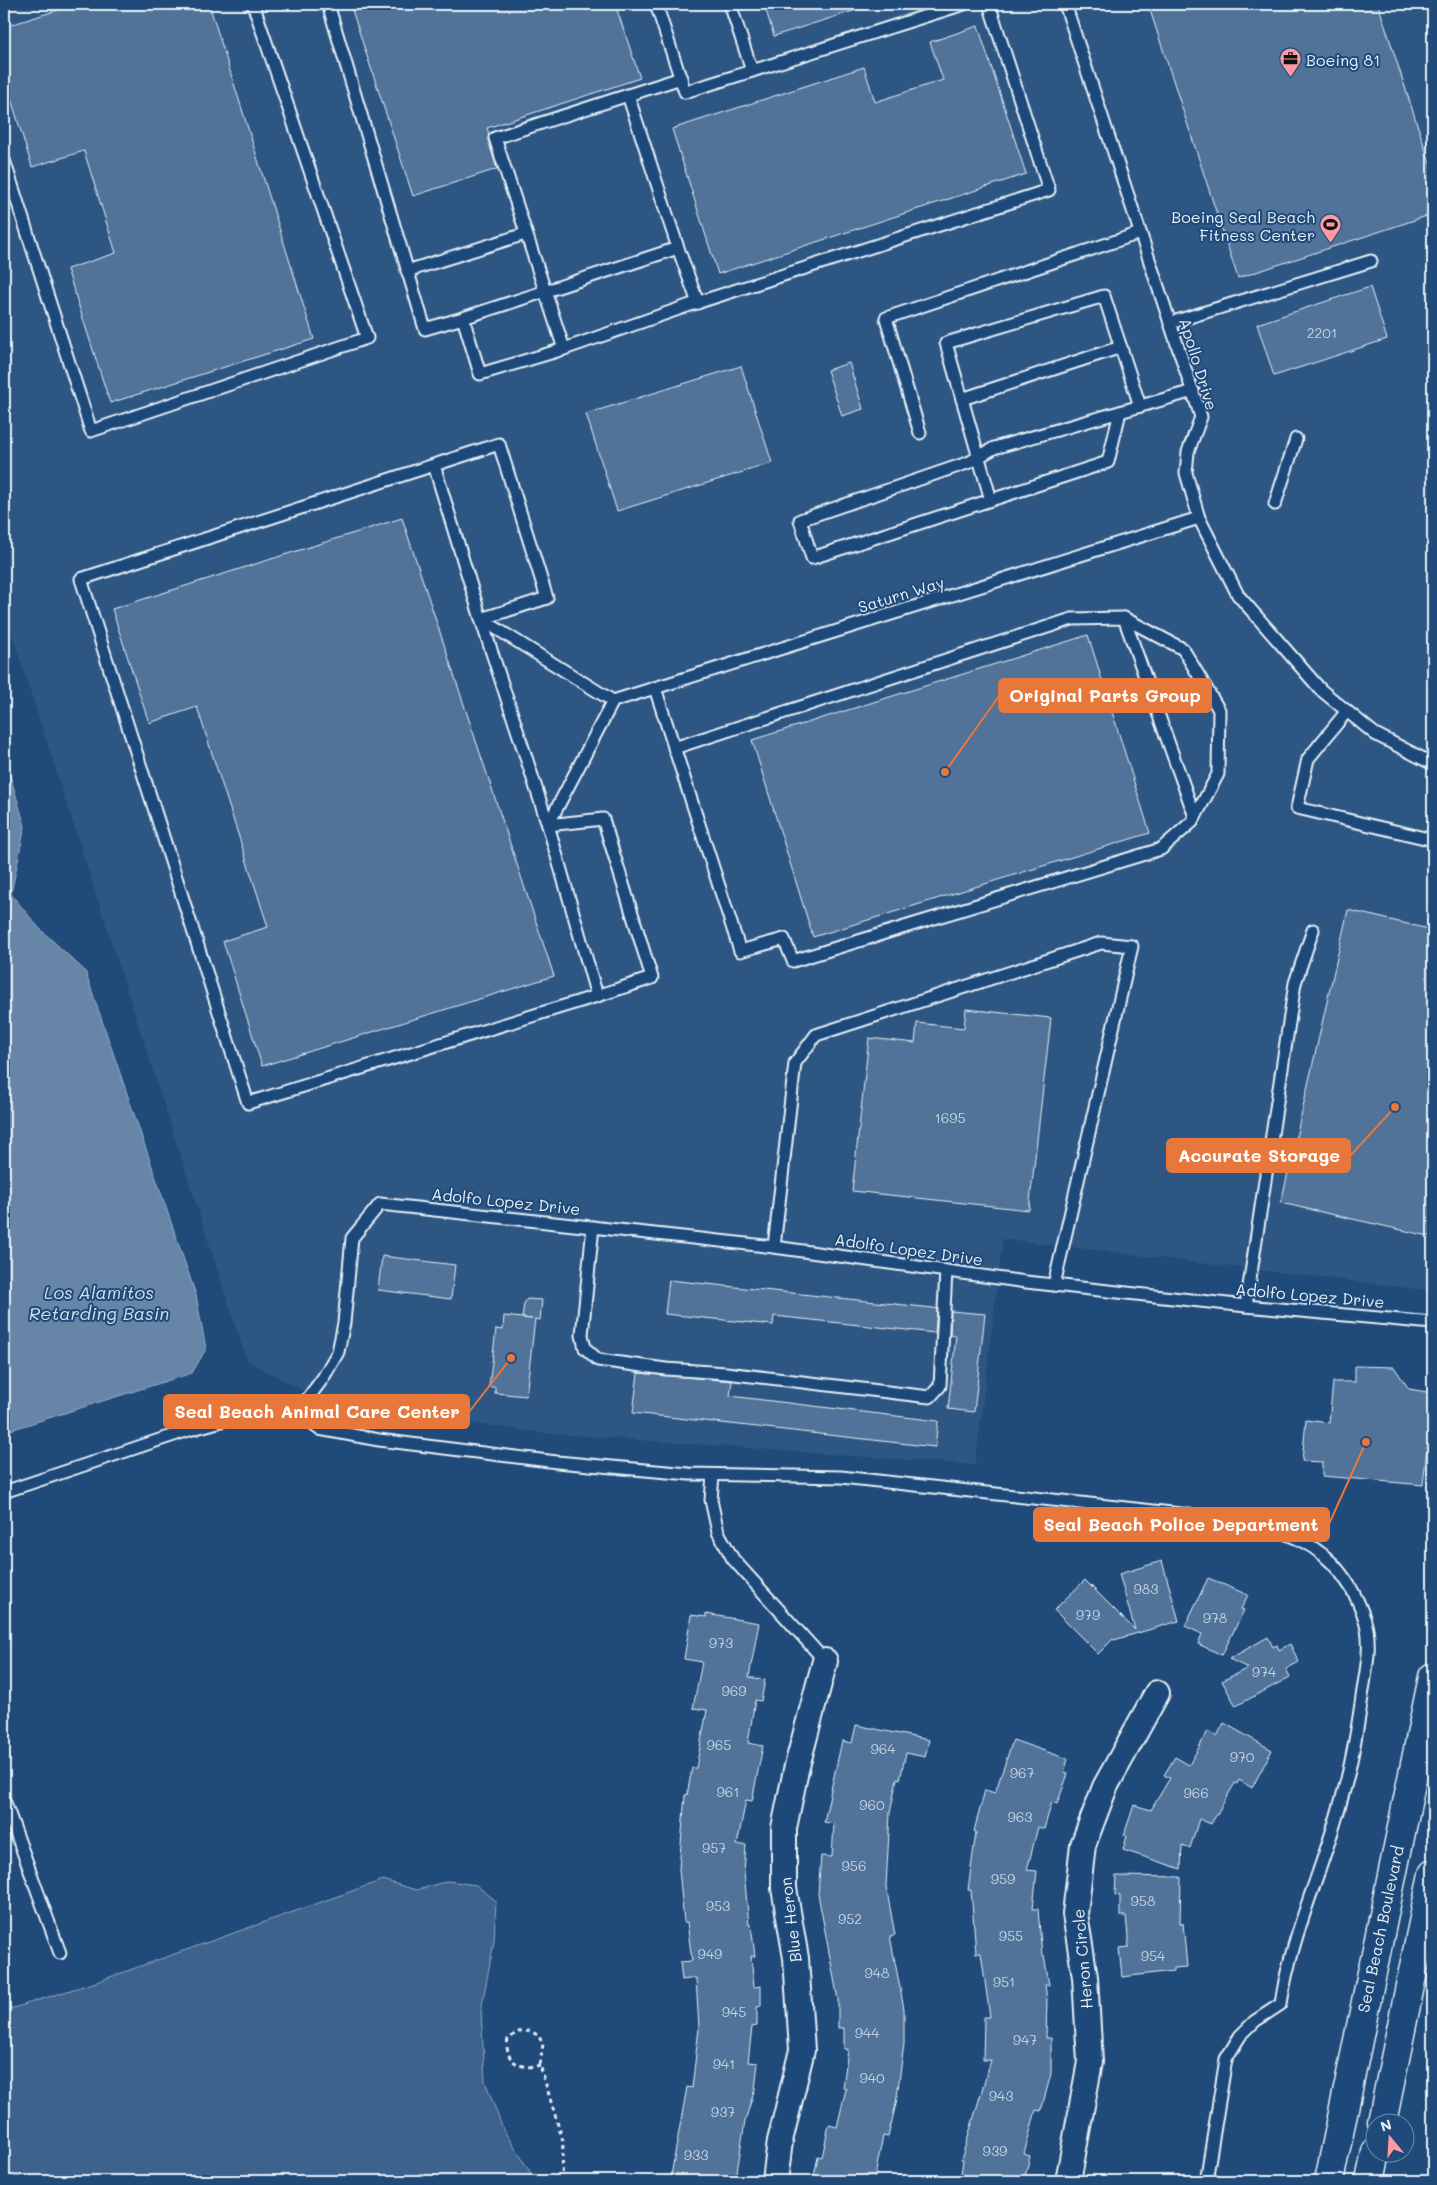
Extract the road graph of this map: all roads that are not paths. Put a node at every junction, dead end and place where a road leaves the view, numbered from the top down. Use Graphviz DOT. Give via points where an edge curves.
graph roads {
  1 [pos="253,4"];
  2 [pos="328,4"];
  3 [pos="656,4"];
  4 [pos="730,4"];
  5 [pos="964,4"];
  6 [pos="989,4"];
  7 [pos="1065,4"];
  8 [pos="752,71"];
  9 [pos="681,78"];
  10 [pos="628,95"];
  11 [pos="4,160"];
  12 [pos="1140,232"];
  13 [pos="525,234"];
  14 [pos="678,248"];
  15 [pos="1371,261"];
  16 [pos="407,271"];
  17 [pos="545,292"];
  18 [pos="698,303"];
  19 [pos="463,318"];
  20 [pos="1170,323"];
  21 [pos="1121,348"];
  22 [pos="564,349"];
  23 [pos="1193,391"];
  24 [pos="962,399"];
  25 [pos="1140,406"];
  26 [pos="1120,412"];
  27 [pos="920,432"];
  28 [pos="1296,439"];
  29 [pos="979,456"];
  30 [pos="434,464"];
  31 [pos="992,500"];
  32 [pos="1275,504"];
  33 [pos="1199,518"];
  34 [pos="1124,618"];
  35 [pos="481,619"];
  36 [pos="655,688"];
  37 [pos="613,702"];
  38 [pos="1347,711"];
  39 [pos="674,748"];
  40 [pos="1433,764"];
  41 [pos="1195,817"];
  42 [pos="548,825"];
  43 [pos="1433,840"];
  44 [pos="1312,930"];
  45 [pos="597,996"];
  46 [pos="593,1227"];
  47 [pos="774,1247"];
  48 [pos="946,1271"];
  49 [pos="1054,1285"];
  50 [pos="1246,1306"];
  51 [pos="1433,1323"];
  52 [pos="297,1413"];
  53 [pos="713,1475"];
  54 [pos="4,1492"];
  55 [pos="825,1661"];
  56 [pos="1433,1677"];
  57 [pos="1157,1692"];
  58 [pos="4,1800"];
  59 [pos="1433,1874"];
  60 [pos="60,1953"];
  61 [pos="1384,2112"];
  62 [pos="1374,2162"];
  63 [pos="775,2181"];
  64 [pos="1068,2181"];
  65 [pos="1206,2181"];
  66 [pos="1329,2181"];
  67 [pos="1370,2181"];
  1 -- 11 [label="lane" via="366,338 91,431"];
  2 -- 16 [label="lane"];
  3 -- 9 [label="lane"];
  4 -- 8 [label="lane"];
  5 -- 8 [label="lane"];
  6 -- 18 [label="lane" via="1049,190"];
  7 -- 12 [label="lane, Apollo Drive"];
  8 -- 9 [label="lane" via="685,92"];
  9 -- 10 [label="lane"];
  10 -- 13 [label="lane" via="495,138"];
  10 -- 14 [label="lane"];
  12 -- 20 [label="lane, Apollo Drive"];
  12 -- 27 [label="lane" via="886,318"];
  13 -- 16 [label="lane"];
  13 -- 17 [label="lane"];
  14 -- 17 [label="lane"];
  14 -- 18 [label="lane"];
  15 -- 20 [label="lane"];
  16 -- 19 [label="lane" via="425,329"];
  17 -- 19 [label="lane"];
  17 -- 22 [label="lane"];
  18 -- 22 [label="lane"];
  19 -- 22 [label="lane" via="480,374"];
  20 -- 23 [label="lane, Apollo Drive"];
  21 -- 24 [label="lane"];
  21 -- 24 [label="lane" via="1104,296 946,343"];
  21 -- 25 [label="lane"];
  23 -- 25 [label="lane"];
  23 -- 33 [label="lane, Apollo Drive" via="1201,417 1188,452 1186,473"];
  24 -- 29 [label="lane"];
  25 -- 26 [label="lane"];
  26 -- 29 [label="lane" via="994,448"];
  26 -- 31 [label="lane" via="1108,462"];
  28 -- 32 [label="lane"];
  29 -- 31 [label="lane"];
  29 -- 31 [label="lane" via="970,462 800,520 812,558"];
  30 -- 35 [label="lane"];
  30 -- 35 [label="lane" via="498,444 547,598"];
  30 -- 45 [label="lane" via="81,580 248,1103"];
  33 -- 36 [label="lane, Saturn Way"];
  33 -- 38 [label="lane, Apollo Drive" via="1238,595 1321,690"];
  34 -- 39 [label="lane" via="1072,619"];
  34 -- 41 [label="lane"];
  34 -- 41 [label="lane" via="1183,649 1219,710 1218,774"];
  35 -- 37 [label="lane"];
  35 -- 42 [label="lane"];
  36 -- 37 [label="lane, Saturn Way"];
  36 -- 39 [label="lane"];
  37 -- 42 [label="lane"];
  38 -- 40 [label="lane, Apollo Drive" via="1375,734"];
  38 -- 43 [label="lane" via="1308,759 1297,808"];
  39 -- 41 [label="lane" via="740,951 784,939 793,961 1161,849"];
  42 -- 45 [label="lane"];
  42 -- 45 [label="lane" via="603,819 652,978"];
  44 -- 50 [label="lane" via="1295,983"];
  46 -- 47 [label="lane, Adolfo Lopez Drive"];
  46 -- 48 [label="lane" via="582,1328 585,1348 598,1360 630,1365 930,1397 940,1386"];
  46 -- 52 [label="lane, Adolfo Lopez Drive" via="380,1204 352,1238 338,1352"];
  47 -- 48 [label="lane, Adolfo Lopez Drive"];
  47 -- 49 [label="lane" via="795,1063 816,1035 1100,943 1132,946"];
  48 -- 49 [label="lane, Adolfo Lopez Drive"];
  49 -- 50 [label="lane, Adolfo Lopez Drive"];
  50 -- 51 [label="lane, Adolfo Lopez Drive"];
  52 -- 53 [label="lane" via="319,1429 379,1440 556,1462"];
  52 -- 54 [label="lane" via="247,1414"];
  53 -- 55 [label="lane" via="711,1500 718,1532 733,1558"];
  53 -- 65 [label="lane" via="841,1477 1236,1520 1272,1528 1296,1538 1331,1562 1346,1580 1367,1629 1368,1654 1360,1714 1342,1801 1294,1941 1280,2004 1240,2036 1226,2059"];
  55 -- 63 [label="street, Blue Heron" via="784,1828 784,1888 796,1958 802,2050 780,2141"];
  56 -- 66 [label="main road, Seal Beach Boulevard"];
  57 -- 64 [label="street, Heron Circle" via="1105,1787 1084,1845 1075,1914 1085,1977 1090,2062"];
  58 -- 60 [label="lane"];
  59 -- 61 [label="main road"];
  62 -- 67 [label="main road"];
}
